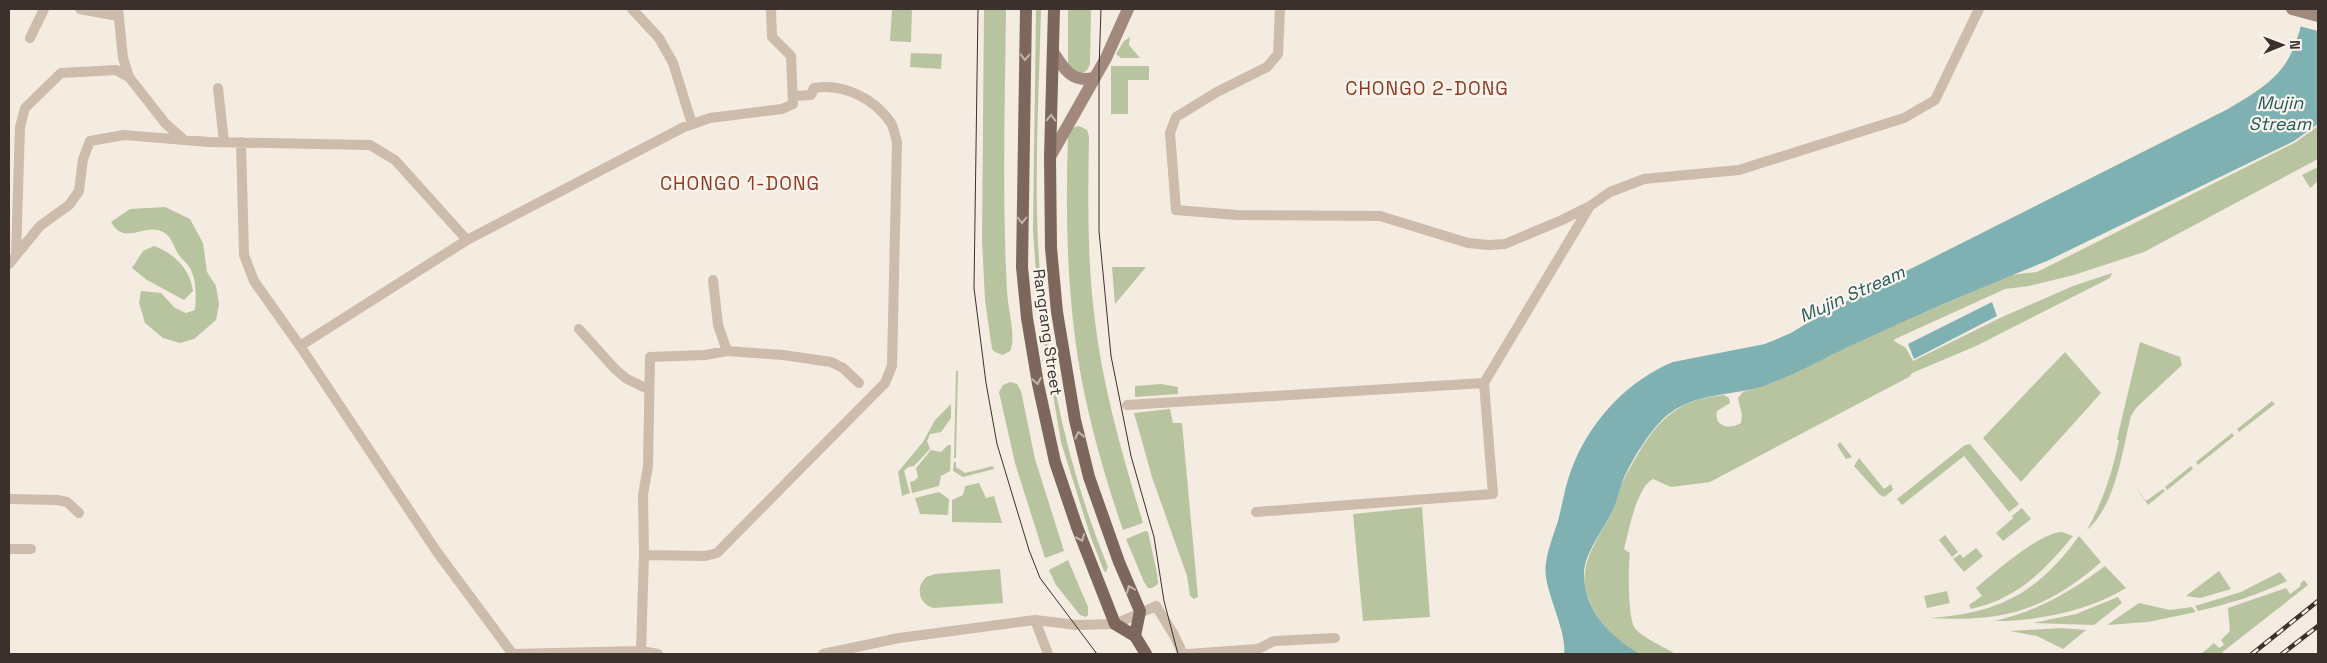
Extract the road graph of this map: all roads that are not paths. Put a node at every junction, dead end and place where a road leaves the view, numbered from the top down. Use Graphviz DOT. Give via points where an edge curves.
graph roads {
  1 [pos="44,9"];
  2 [pos="80,9"];
  3 [pos="632,9"];
  4 [pos="771,9"];
  5 [pos="1026,9"];
  6 [pos="1054,9"];
  7 [pos="1128,9"];
  8 [pos="1280,9"];
  9 [pos="1979,9"];
  10 [pos="2292,9"];
  11 [pos="118,12"];
  12 [pos="2318,16"];
  13 [pos="30,38"];
  14 [pos="1053,52"];
  15 [pos="129,78"];
  16 [pos="1094,78"];
  17 [pos="218,88"];
  18 [pos="794,96"];
  19 [pos="692,124"];
  20 [pos="184,140"];
  21 [pos="224,142"];
  22 [pos="241,142"];
  23 [pos="1050,157"];
  24 [pos="1590,206"];
  25 [pos="467,240"];
  26 [pos="16,255"];
  27 [pos="9,264"];
  28 [pos="713,280"];
  29 [pos="579,329"];
  30 [pos="300,346"];
  31 [pos="727,351"];
  32 [pos="859,383"];
  33 [pos="1484,383"];
  34 [pos="648,389"];
  35 [pos="1127,405"];
  36 [pos="9,499"];
  37 [pos="1256,512"];
  38 [pos="79,513"];
  39 [pos="9,549"];
  40 [pos="31,549"];
  41 [pos="644,555"];
  42 [pos="1140,611"];
  43 [pos="1035,620"];
  44 [pos="1115,624"];
  45 [pos="1135,636"];
  46 [pos="1335,638"];
  47 [pos="641,652"];
  48 [pos="511,654"];
  49 [pos="658,654"];
  50 [pos="823,654"];
  51 [pos="1048,654"];
  52 [pos="1146,654"];
  53 [pos="1183,654"];
  54 [pos="1188,654"];
  1 -- 13 [label="street"];
  2 -- 11 [label="street"];
  3 -- 19 [label="street" via="660,38 673,63"];
  4 -- 18 [label="street" via="772,37 791,56"];
  5 -- 44 [label="main road, Rangrang Street, one-way" via="1022,268 1026,318 1055,462"];
  6 -- 14 [label="main road, Rangrang Street"];
  7 -- 16 [label="main road"];
  8 -- 24 [label="street" via="1278,54 1267,67 1176,117 1170,133 1176,210 1380,216 1468,243 1489,245 1505,244"];
  9 -- 24 [label="street" via="1935,100 1904,118 1739,170 1644,179 1610,192"];
  10 -- 12 [label="main road"];
  11 -- 15 [label="street" via="123,58"];
  14 -- 16 [label="main road" via="1065,71 1075,78"];
  23 -- 14 [label="main road, Rangrang Street, one-way"];
  15 -- 20 [label="street" via="165,123"];
  15 -- 26 [label="street" via="116,70 61,73 25,108 20,127"];
  16 -- 23 [label="main road"];
  17 -- 21 [label="street"];
  18 -- 19 [label="street" via="793,104 782,109 710,118"];
  18 -- 41 [label="street" via="808,96 814,88 821,87 853,91 873,104 891,124 897,142 892,366 885,383 717,553 704,556"];
  19 -- 25 [label="street"];
  20 -- 21 [label="street"];
  20 -- 26 [label="street" via="124,135 90,141 83,159 79,191 69,205 40,226"];
  21 -- 22 [label="street"];
  22 -- 25 [label="street" via="370,146 395,160"];
  22 -- 30 [label="street" via="244,255 254,281"];
  42 -- 23 [label="main road, Rangrang Street, one-way" via="1089,477 1075,420 1056,303 1051,248"];
  24 -- 33 [label="street"];
  25 -- 30 [label="street"];
  26 -- 27 [label="street"];
  28 -- 31 [label="street" via="718,325"];
  29 -- 34 [label="street" via="626,379"];
  30 -- 48 [label="street" via="437,552"];
  31 -- 32 [label="street" via="831,362"];
  31 -- 34 [label="street" via="650,357"];
  33 -- 35 [label="street"];
  33 -- 37 [label="street" via="1494,494"];
  34 -- 41 [label="street"];
  36 -- 38 [label="street" via="67,502"];
  39 -- 40 [label="street"];
  41 -- 47 [label="street"];
  42 -- 44 [label="street"];
  42 -- 45 [label="main road"];
  42 -- 53 [label="street" via="1156,606"];
  43 -- 44 [label="street" via="1076,625"];
  43 -- 50 [label="street" via="899,638"];
  43 -- 51 [label="street"];
  44 -- 45 [label="main road"];
  45 -- 52 [label="main road"];
  46 -- 54 [label="street" via="1274,641 1258,649"];
  47 -- 48 [label="street"];
  47 -- 49 [label="street"];
}
